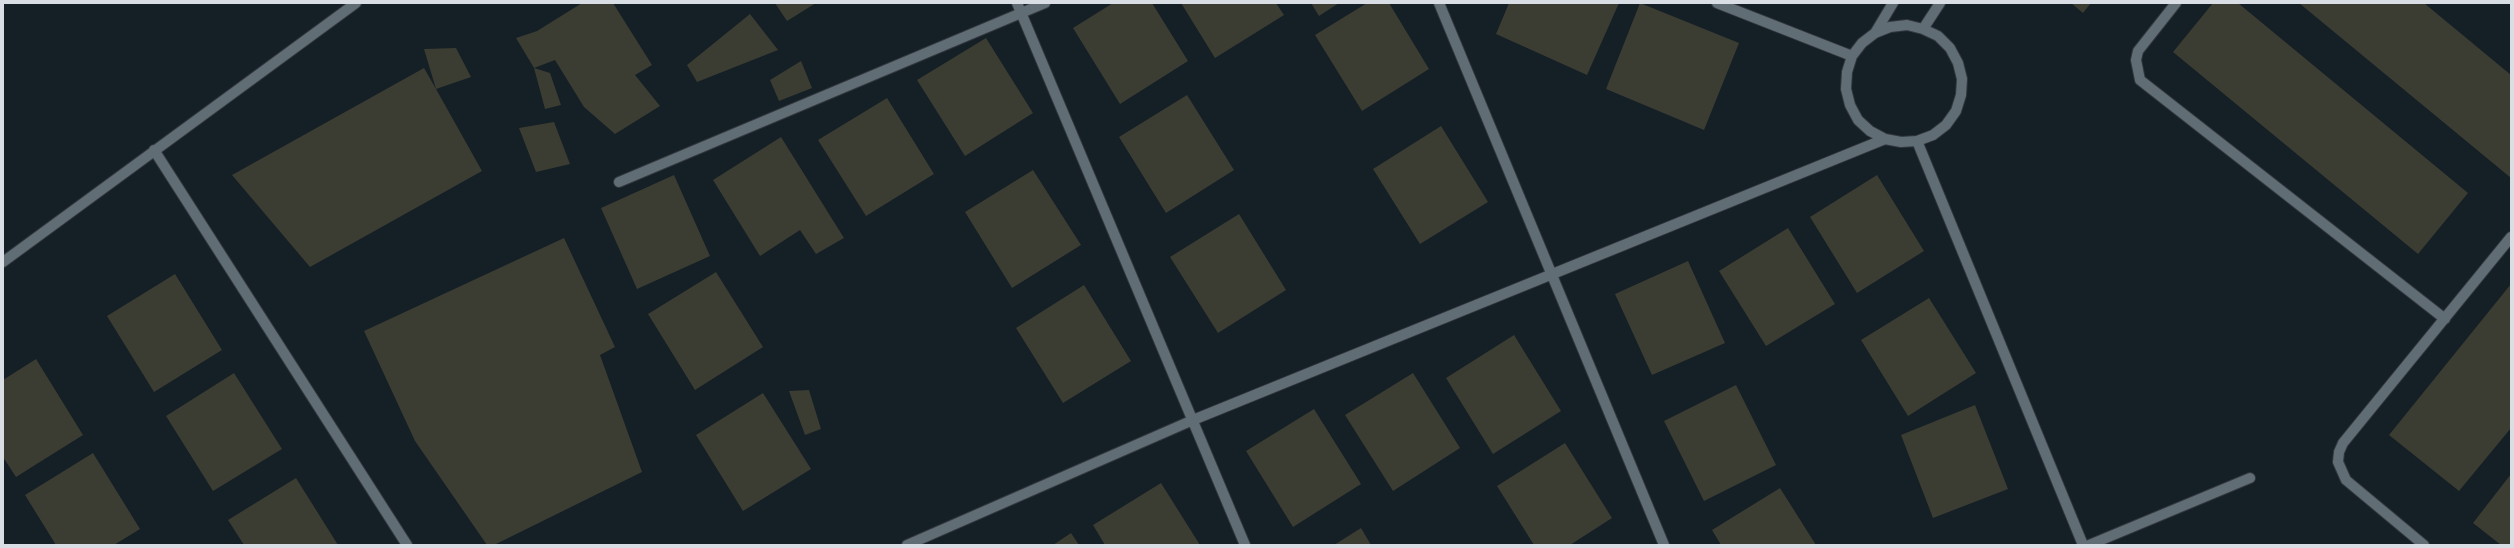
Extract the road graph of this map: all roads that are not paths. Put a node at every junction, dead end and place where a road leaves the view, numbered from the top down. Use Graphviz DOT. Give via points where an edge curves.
graph roads {
  1 [pos="356,3"];
  2 [pos="1016,3"];
  3 [pos="1045,3"];
  4 [pos="1439,3"];
  5 [pos="1717,3"];
  6 [pos="1893,3"];
  7 [pos="1940,3"];
  8 [pos="2176,3"];
  9 [pos="1021,13"];
  10 [pos="1923,29"];
  11 [pos="1875,33"];
  12 [pos="1852,56"];
  13 [pos="1885,139"];
  14 [pos="1917,141"];
  15 [pos="154,150"];
  16 [pos="619,182"];
  17 [pos="2511,237"];
  18 [pos="3,262"];
  19 [pos="1552,274"];
  20 [pos="2445,319"];
  21 [pos="1193,420"];
  22 [pos="2250,478"];
  23 [pos="407,545"];
  24 [pos="907,545"];
  25 [pos="1245,545"];
  26 [pos="1664,545"];
  27 [pos="2083,545"];
  28 [pos="2089,545"];
  29 [pos="2424,545"];
  1 -- 15 [label="street"];
  2 -- 9 [label="street"];
  3 -- 9 [label="street"];
  4 -- 19 [label="street"];
  5 -- 12 [label="street"];
  6 -- 11 [label="street"];
  7 -- 10 [label="street"];
  8 -- 20 [label="street" via="2138,51 2136,60 2140,80"];
  9 -- 16 [label="street"];
  9 -- 21 [label="street"];
  10 -- 11 [label="street" via="1907,26 1890,27"];
  10 -- 14 [label="street" via="1938,36 1950,48 1958,63 1962,79 1956,111 1946,125 1933,135"];
  11 -- 12 [label="street" via="1862,43"];
  12 -- 13 [label="street" via="1846,72 1846,89 1850,105 1862,124"];
  13 -- 14 [label="street"];
  13 -- 19 [label="street"];
  14 -- 27 [label="street"];
  15 -- 18 [label="street"];
  15 -- 23 [label="street"];
  17 -- 20 [label="street"];
  19 -- 21 [label="street"];
  19 -- 26 [label="street"];
  20 -- 29 [label="street" via="2343,443 2338,462 2346,480"];
  21 -- 24 [label="street"];
  21 -- 25 [label="street"];
  22 -- 28 [label="street"];
}
